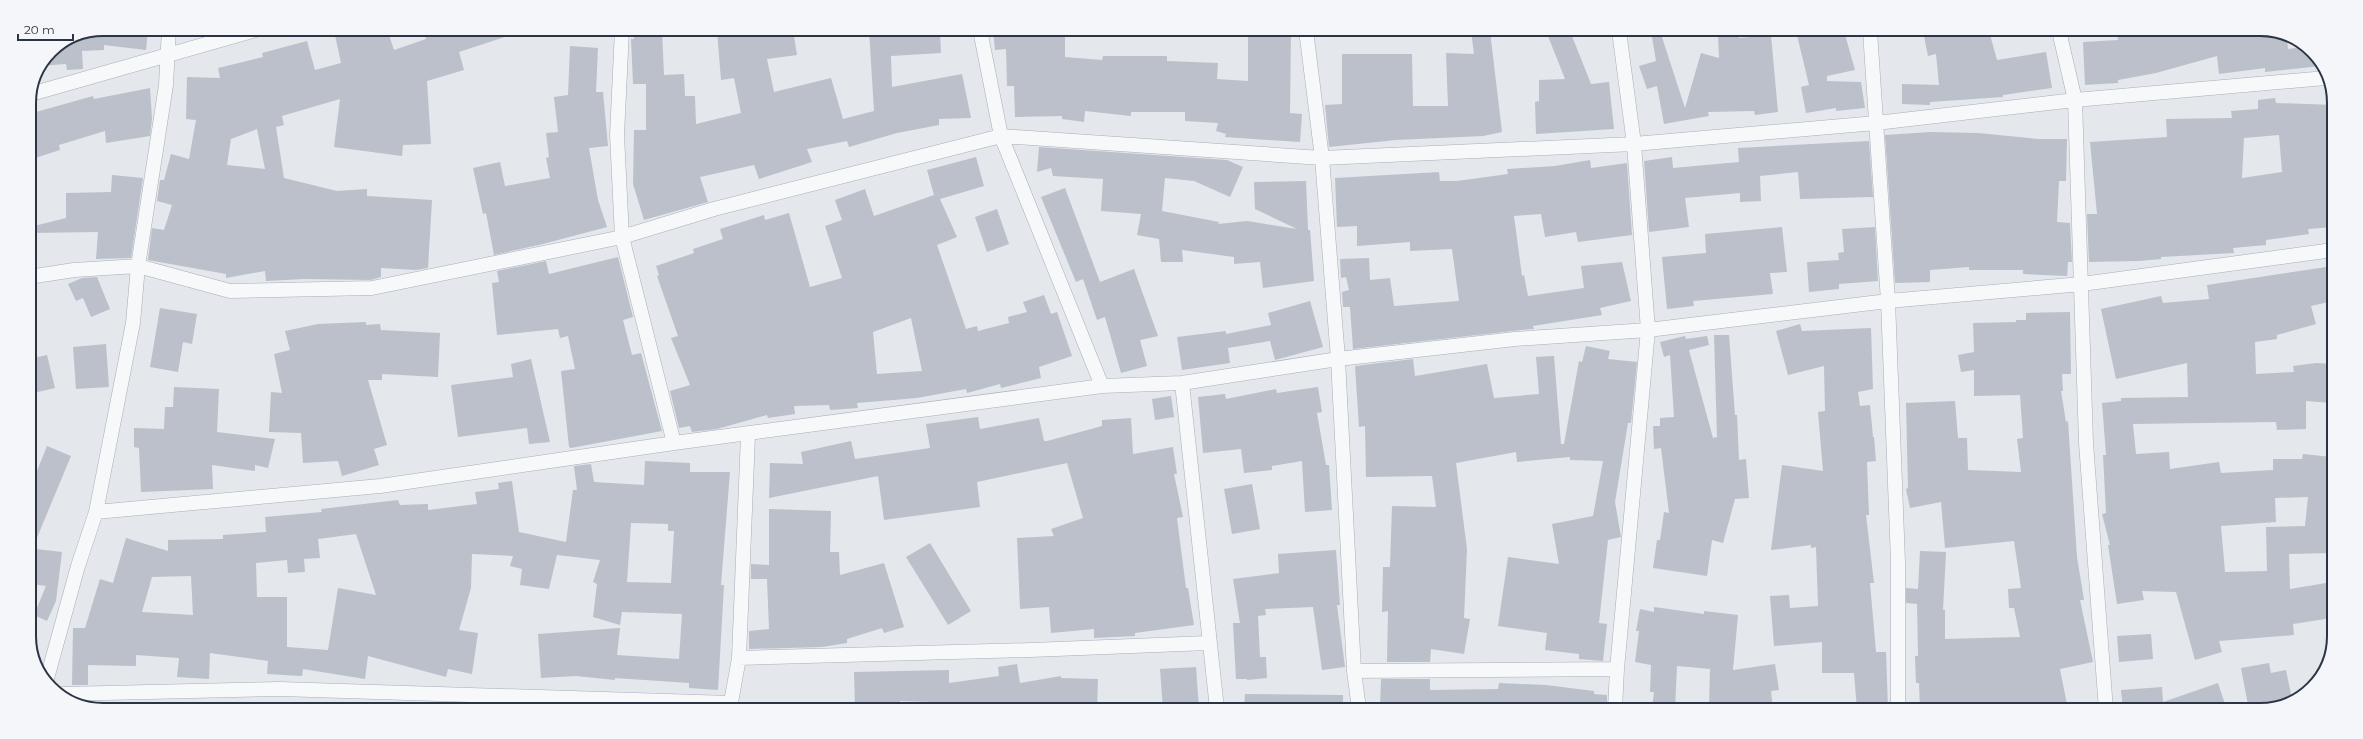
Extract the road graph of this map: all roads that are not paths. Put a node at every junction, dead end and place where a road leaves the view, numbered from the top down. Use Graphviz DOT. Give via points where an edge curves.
graph roads {
  1 [pos="168,36"];
  2 [pos="234,36"];
  3 [pos="622,36"];
  4 [pos="981,36"];
  5 [pos="1307,36"];
  6 [pos="1620,36"];
  7 [pos="1870,36"];
  8 [pos="2060,36"];
  9 [pos="167,55"];
  10 [pos="2322,78"];
  11 [pos="37,92"];
  12 [pos="2075,100"];
  13 [pos="1876,124"];
  14 [pos="1001,136"];
  15 [pos="1634,144"];
  16 [pos="1322,158"];
  17 [pos="622,237"];
  18 [pos="2327,251"];
  19 [pos="138,266"];
  20 [pos="36,275"];
  21 [pos="2082,284"];
  22 [pos="1888,301"];
  23 [pos="1648,330"];
  24 [pos="1338,359"];
  25 [pos="1182,383"];
  26 [pos="1102,386"];
  27 [pos="748,435"];
  28 [pos="674,443"];
  29 [pos="96,512"];
  30 [pos="1208,642"];
  31 [pos="739,658"];
  32 [pos="1617,669"];
  33 [pos="1354,671"];
  34 [pos="48,674"];
  35 [pos="69,694"];
  36 [pos="651,703"];
  37 [pos="731,703"];
  38 [pos="1216,703"];
  39 [pos="1358,703"];
  40 [pos="1615,703"];
  41 [pos="1898,703"];
  42 [pos="2105,703"];
  1 -- 9 [label="street"];
  2 -- 9 [label="street"];
  3 -- 17 [label="street" via="617,135"];
  4 -- 14 [label="street"];
  5 -- 16 [label="street"];
  6 -- 15 [label="street"];
  7 -- 13 [label="street"];
  8 -- 12 [label="street"];
  9 -- 11 [label="street"];
  9 -- 19 [label="street" via="166,85"];
  10 -- 12 [label="street"];
  12 -- 13 [label="street"];
  12 -- 21 [label="street"];
  13 -- 15 [label="street"];
  13 -- 22 [label="street"];
  14 -- 16 [label="street"];
  14 -- 17 [label="street" via="714,209"];
  14 -- 26 [label="street"];
  15 -- 16 [label="street"];
  15 -- 23 [label="street"];
  16 -- 24 [label="street"];
  17 -- 19 [label="street" via="372,288 230,291"];
  17 -- 28 [label="street"];
  18 -- 21 [label="street"];
  19 -- 20 [label="street"];
  19 -- 29 [label="street" via="132,323"];
  21 -- 22 [label="street"];
  21 -- 42 [label="street" via="2086,443"];
  22 -- 23 [label="street"];
  22 -- 41 [label="street" via="1898,562"];
  23 -- 24 [label="street" via="1515,339"];
  23 -- 32 [label="street"];
  24 -- 25 [label="street"];
  24 -- 33 [label="street"];
  25 -- 26 [label="street"];
  25 -- 30 [label="street"];
  26 -- 27 [label="street"];
  27 -- 28 [label="street"];
  27 -- 31 [label="street"];
  28 -- 29 [label="street" via="380,486"];
  29 -- 34 [label="street"];
  30 -- 31 [label="street" via="1023,651"];
  30 -- 38 [label="street"];
  31 -- 37 [label="street"];
  32 -- 33 [label="street"];
  32 -- 40 [label="street"];
  33 -- 39 [label="street"];
  35 -- 36 [label="street" via="280,689"];
}
